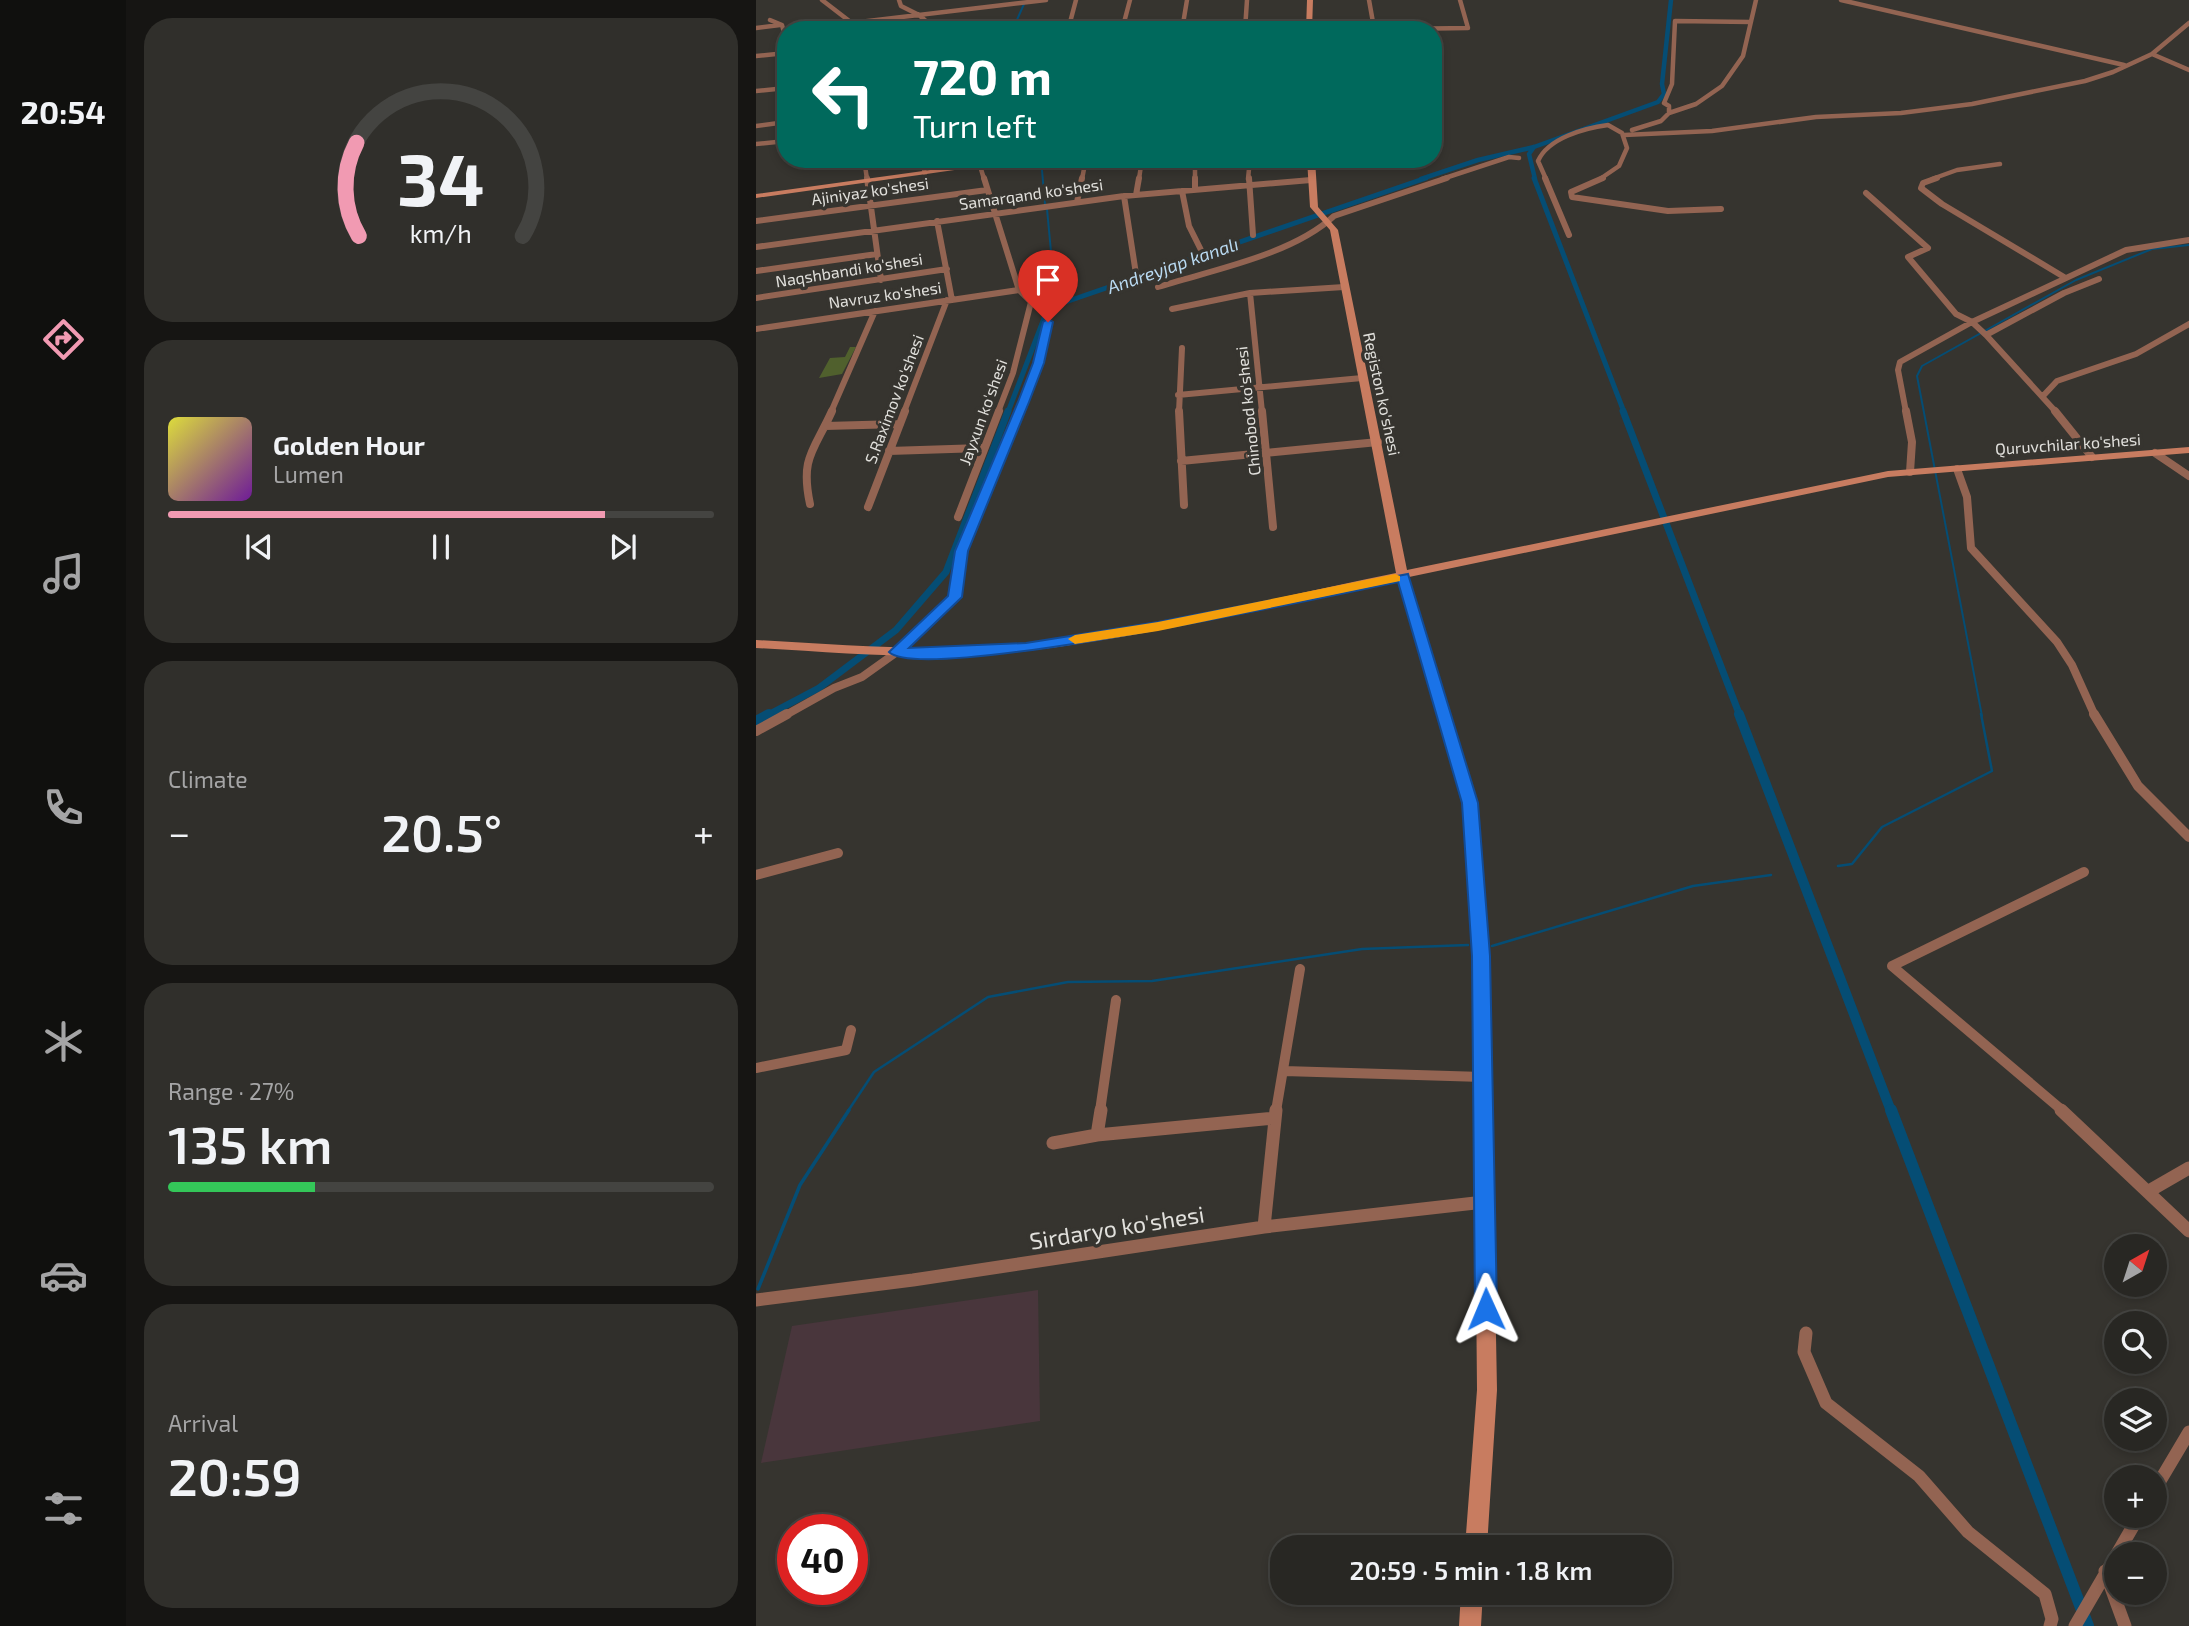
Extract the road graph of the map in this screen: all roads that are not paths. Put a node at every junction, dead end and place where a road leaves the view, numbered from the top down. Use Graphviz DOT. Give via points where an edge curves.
graph roads {
  1 [pos="822,0"];
  2 [pos="899,0"];
  3 [pos="1046,0"];
  4 [pos="1076,0"];
  5 [pos="1130,0"];
  6 [pos="1187,0"];
  7 [pos="1247,0"];
  8 [pos="1310,0"];
  9 [pos="1369,0"];
  10 [pos="1460,0"];
  11 [pos="1756,0"];
  12 [pos="1841,0"];
  13 [pos="919,15"];
  14 [pos="770,20"];
  15 [pos="848,21"];
  16 [pos="868,21"];
  17 [pos="926,21"];
  18 [pos="1070,21"];
  19 [pos="1124,21"];
  20 [pos="1184,21"];
  21 [pos="1246,21"];
  22 [pos="1309,21"];
  23 [pos="1373,21"];
  24 [pos="1751,22"];
  25 [pos="777,23"];
  26 [pos="2189,23"];
  27 [pos="777,26"];
  28 [pos="756,28"];
  29 [pos="1442,28"];
  30 [pos="2177,34"];
  31 [pos="2189,39"];
  32 [pos="777,54"];
  33 [pos="2152,54"];
  34 [pos="756,57"];
  35 [pos="2124,65"];
  36 [pos="2189,70"];
  37 [pos="777,89"];
  38 [pos="756,91"];
  39 [pos="1669,113"];
  40 [pos="777,123"];
  41 [pos="756,126"];
  42 [pos="1617,131"];
  43 [pos="1624,135"];
  44 [pos="777,142"];
  45 [pos="756,144"];
  46 [pos="1520,158"];
  47 [pos="2000,164"];
  48 [pos="865,168"];
  49 [pos="924,168"];
  50 [pos="952,168"];
  51 [pos="980,168"];
  52 [pos="1084,168"];
  53 [pos="1140,168"];
  54 [pos="1195,168"];
  55 [pos="1249,168"];
  56 [pos="1311,168"];
  57 [pos="925,173"];
  58 [pos="1311,180"];
  59 [pos="867,181"];
  60 [pos="1248,184"];
  61 [pos="1195,189"];
  62 [pos="987,190"];
  63 [pos="1182,191"];
  64 [pos="1866,193"];
  65 [pos="756,195"];
  66 [pos="1136,195"];
  67 [pos="1124,196"];
  68 [pos="1077,202"];
  69 [pos="870,205"];
  70 [pos="1721,209"];
  71 [pos="995,212"];
  72 [pos="756,221"];
  73 [pos="937,221"];
  74 [pos="1329,221"];
  75 [pos="874,230"];
  76 [pos="1253,235"];
  77 [pos="1569,235"];
  78 [pos="2189,240"];
  79 [pos="756,247"];
  80 [pos="1202,252"];
  81 [pos="877,254"];
  82 [pos="947,269"];
  83 [pos="756,271"];
  84 [pos="1136,274"];
  85 [pos="2064,277"];
  86 [pos="2099,279"];
  87 [pos="881,280"];
  88 [pos="1158,287"];
  89 [pos="1344,287"];
  90 [pos="1019,290"];
  91 [pos="1250,293"];
  92 [pos="756,298"];
  93 [pos="949,300"];
  94 [pos="1172,309"];
  95 [pos="875,311"];
  96 [pos="1048,322"];
  97 [pos="1972,322"];
  98 [pos="2189,324"];
  99 [pos="756,329"];
  100 [pos="1986,335"];
  101 [pos="1182,348"];
  102 [pos="1362,378"];
  103 [pos="1260,386"];
  104 [pos="1178,395"];
  105 [pos="2043,396"];
  106 [pos="900,424"];
  107 [pos="825,426"];
  108 [pos="1378,442"];
  109 [pos="982,448"];
  110 [pos="2189,450"];
  111 [pos="889,451"];
  112 [pos="1268,453"];
  113 [pos="2155,453"];
  114 [pos="2092,457"];
  115 [pos="1181,461"];
  116 [pos="1953,469"];
  117 [pos="1916,472"];
  118 [pos="2189,476"];
  119 [pos="810,504"];
  120 [pos="1184,505"];
  121 [pos="868,507"];
  122 [pos="958,517"];
  123 [pos="1273,527"];
  124 [pos="1403,577"];
  125 [pos="756,644"];
  126 [pos="897,652"];
  127 [pos="756,731"];
  128 [pos="2189,837"];
  129 [pos="838,853"];
  130 [pos="2084,872"];
  131 [pos="756,875"];
  132 [pos="1300,969"];
  133 [pos="1116,1000"];
  134 [pos="851,1030"];
  135 [pos="756,1068"];
  136 [pos="1284,1071"];
  137 [pos="1483,1077"];
  138 [pos="1275,1118"];
  139 [pos="1097,1135"];
  140 [pos="1054,1143"];
  141 [pos="2189,1168"];
  142 [pos="2149,1191"];
  143 [pos="1484,1202"];
  144 [pos="1264,1227"];
  145 [pos="2189,1231"];
  146 [pos="756,1300"];
  147 [pos="1806,1333"];
  148 [pos="2189,1432"];
  149 [pos="2167,1469"];
  150 [pos="2132,1528"];
  151 [pos="1477,1535"];
  152 [pos="2103,1575"];
  153 [pos="1471,1605"];
  154 [pos="1470,1626"];
  155 [pos="2050,1626"];
  156 [pos="2075,1626"];
  157 [pos="2125,1626"];
  1 -- 15 [label="street"];
  2 -- 13 [label="street" via="901,6"];
  3 -- 13 [label="street"];
  4 -- 18 [label="street"];
  5 -- 19 [label="street"];
  6 -- 20 [label="street"];
  7 -- 21 [label="street"];
  8 -- 22 [label="street"];
  9 -- 23 [label="street"];
  10 -- 29 [label="street" via="1468,28"];
  11 -- 24 [label="street"];
  12 -- 35 [label="street"];
  13 -- 16 [label="street"];
  13 -- 17 [label="street"];
  14 -- 25 [label="street"];
  24 -- 39 [label="street" via="1748,49 1724,84 1696,104"];
  24 -- 39 [label="street" via="1675,21 1673,76 1664,103"];
  26 -- 30 [label="street"];
  27 -- 28 [label="street"];
  30 -- 31 [label="street"];
  30 -- 33 [label="street"];
  32 -- 34 [label="street"];
  33 -- 35 [label="street"];
  33 -- 36 [label="street"];
  35 -- 43 [label="street" via="2085,81 1972,104 1712,131"];
  37 -- 38 [label="street"];
  39 -- 42 [label="street" via="1638,130"];
  40 -- 41 [label="street"];
  42 -- 43 [label="street"];
  42 -- 77 [label="street" via="1604,124 1556,142 1538,161"];
  43 -- 70 [label="street" via="1627,150 1623,161 1612,174 1571,192 1572,197 1668,211"];
  44 -- 45 [label="street"];
  46 -- 74 [label="street" via="1429,183"];
  47 -- 85 [label="street" via="1957,170 1921,188"];
  48 -- 59 [label="street"];
  49 -- 57 [label="street"];
  50 -- 57 [label="street"];
  51 -- 62 [label="street, Jayxun ko'shesi"];
  52 -- 68 [label="street"];
  53 -- 66 [label="street"];
  54 -- 61 [label="street"];
  55 -- 60 [label="street"];
  56 -- 58 [label="street"];
  57 -- 59 [label="street"];
  58 -- 60 [label="street, Samarqand ko'shesi"];
  58 -- 74 [label="street" via="1317,210"];
  59 -- 65 [label="street"];
  59 -- 69 [label="street"];
  60 -- 61 [label="street, Samarqand ko'shesi"];
  60 -- 76 [label="street"];
  61 -- 63 [label="street, Samarqand ko'shesi"];
  62 -- 69 [label="street, Ajiniyaz ko'shesi"];
  62 -- 71 [label="street, Jayxun ko'shesi"];
  63 -- 66 [label="street, Samarqand ko'shesi"];
  63 -- 80 [label="street" via="1189,226"];
  64 -- 97 [label="street" via="1928,248 1908,257 1956,314"];
  66 -- 67 [label="street, Samarqand ko'shesi"];
  67 -- 68 [label="street, Samarqand ko'shesi"];
  67 -- 84 [label="street"];
  68 -- 71 [label="street, Samarqand ko'shesi"];
  69 -- 72 [label="street, Ajiniyaz ko'shesi"];
  69 -- 75 [label="street"];
  71 -- 73 [label="street, Samarqand ko'shesi"];
  71 -- 90 [label="street, Jayxun ko'shesi"];
  73 -- 75 [label="street, Samarqand ko'shesi"];
  73 -- 82 [label="street"];
  74 -- 88 [label="street" via="1296,241"];
  74 -- 89 [label="street, Registon ko'shesi" via="1335,230"];
  75 -- 79 [label="street, Samarqand ko'shesi"];
  75 -- 81 [label="street"];
  78 -- 85 [label="street" via="2126,250"];
  81 -- 83 [label="street"];
  81 -- 87 [label="street"];
  82 -- 87 [label="street, Naqshbandi ko'shesi"];
  82 -- 93 [label="street"];
  85 -- 97 [label="street"];
  86 -- 100 [label="street"];
  87 -- 92 [label="street, Naqshbandi ko'shesi"];
  89 -- 91 [label="street"];
  89 -- 102 [label="street, Registon ko'shesi"];
  90 -- 93 [label="street, Navruz ko'shesi"];
  90 -- 109 [label="street, Jayxun ko'shesi" via="1031,302 1031,309 1013,373"];
  91 -- 94 [label="street"];
  91 -- 103 [label="street, Chinobod ko'shesi"];
  93 -- 95 [label="street, Navruz ko'shesi"];
  93 -- 106 [label="street, S.Raximov ko'shesi"];
  95 -- 99 [label="street, Navruz ko'shesi"];
  95 -- 107 [label="street"];
  96 -- 126 [label="street" via="1028,389 962,551 955,597"];
  97 -- 100 [label="street"];
  97 -- 117 [label="street" via="1900,362"];
  98 -- 105 [label="street" via="2134,356 2052,384"];
  100 -- 105 [label="street"];
  101 -- 104 [label="street"];
  102 -- 103 [label="street"];
  102 -- 108 [label="street, Registon ko'shesi"];
  103 -- 104 [label="street"];
  103 -- 112 [label="street, Chinobod ko'shesi"];
  104 -- 115 [label="street"];
  105 -- 114 [label="street"];
  106 -- 107 [label="street"];
  106 -- 111 [label="street, S.Raximov ko'shesi"];
  107 -- 119 [label="street" via="807,457 805,481"];
  108 -- 112 [label="street"];
  108 -- 124 [label="street, Registon ko'shesi"];
  109 -- 111 [label="street"];
  109 -- 122 [label="street, Jayxun ko'shesi"];
  110 -- 113 [label="street, Quruvchilar ko'shesi"];
  111 -- 121 [label="street, S.Raximov ko'shesi"];
  112 -- 115 [label="street"];
  112 -- 123 [label="street, Chinobod ko'shesi"];
  113 -- 114 [label="street, Quruvchilar ko'shesi"];
  113 -- 118 [label="street"];
  114 -- 116 [label="street, Quruvchilar ko'shesi"];
  115 -- 120 [label="street"];
  116 -- 117 [label="street, Quruvchilar ko'shesi"];
  116 -- 128 [label="street" via="1963,479 1971,548 2043,623 2068,658 2125,770 2149,803"];
  117 -- 124 [label="street, Quruvchilar ko'shesi" via="1816,488"];
  124 -- 126 [label="street, Quruvchilar ko'shesi" via="1026,647"];
  124 -- 137 [label="street, Registon ko'shesi" via="1470,803 1481,956"];
  125 -- 126 [label="street, Quruvchilar ko'shesi"];
  126 -- 127 [label="street" via="862,677"];
  129 -- 131 [label="street"];
  130 -- 142 [label="street" via="1892,966 2035,1086"];
  132 -- 136 [label="street"];
  133 -- 139 [label="street"];
  134 -- 135 [label="street" via="846,1050"];
  136 -- 137 [label="street"];
  136 -- 138 [label="street"];
  137 -- 143 [label="street, Registon ko'shesi"];
  138 -- 139 [label="street"];
  138 -- 144 [label="street"];
  139 -- 140 [label="street"];
  141 -- 142 [label="street"];
  142 -- 145 [label="street"];
  143 -- 144 [label="street, Sirdaryo ko'shesi"];
  143 -- 151 [label="street, Registon ko'shesi" via="1487,1390"];
  144 -- 146 [label="street, Sirdaryo ko'shesi"];
  147 -- 155 [label="street" via="1804,1352 1826,1403 1919,1476 1968,1532 2045,1594"];
  148 -- 149 [label="street"];
  150 -- 152 [label="street"];
  152 -- 156 [label="street"];
  152 -- 157 [label="street"];
  153 -- 154 [label="street"];
}
